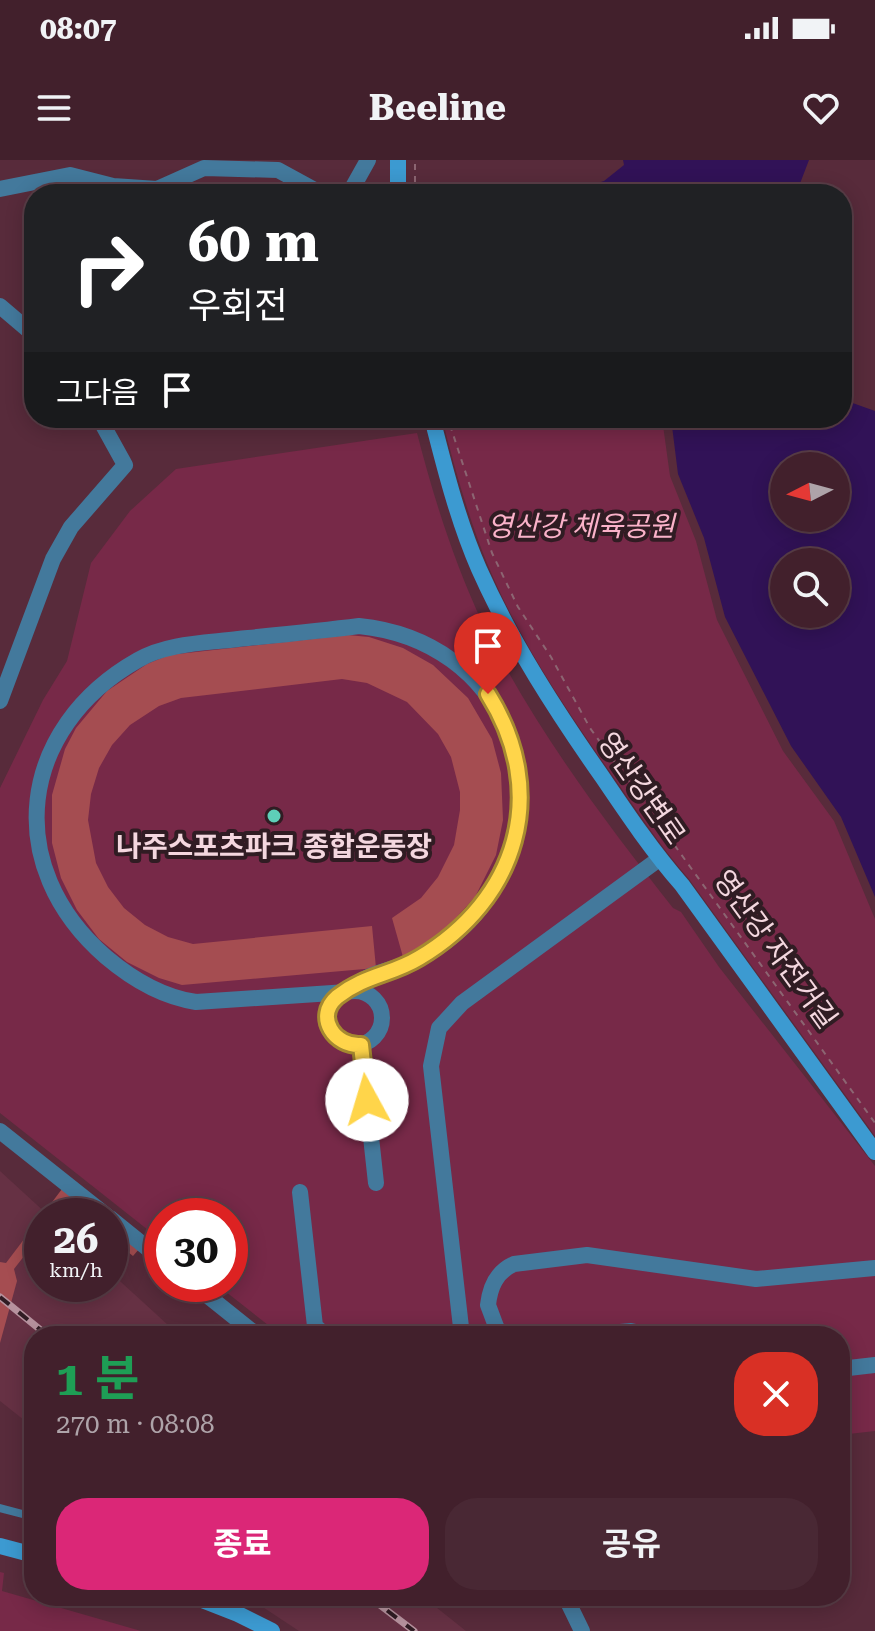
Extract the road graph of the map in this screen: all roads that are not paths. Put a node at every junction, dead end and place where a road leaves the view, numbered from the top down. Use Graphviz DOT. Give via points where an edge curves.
graph roads {
  1 [pos="368,160"];
  2 [pos="398,160"];
  3 [pos="24,184"];
  4 [pos="25,184"];
  5 [pos="105,184"];
  6 [pos="168,184"];
  7 [pos="304,184"];
  8 [pos="355,184"];
  9 [pos="398,184"];
  10 [pos="0,189"];
  11 [pos="0,306"];
  12 [pos="24,326"];
  13 [pos="105,428"];
  14 [pos="435,428"];
  15 [pos="0,701"];
  16 [pos="659,859"];
  17 [pos="347,992"];
  18 [pos="361,1045"];
  19 [pos="0,1131"];
  20 [pos="875,1152"];
  21 [pos="376,1183"];
  22 [pos="300,1192"];
  23 [pos="84,1198"];
  24 [pos="128,1233"];
  25 [pos="144,1246"];
  26 [pos="875,1268"];
  27 [pos="216,1302"];
  28 [pos="246,1326"];
  29 [pos="315,1326"];
  30 [pos="461,1326"];
  31 [pos="496,1326"];
  32 [pos="875,1365"];
  33 [pos="850,1368"];
  34 [pos="0,1508"];
  35 [pos="24,1514"];
  36 [pos="0,1546"];
  37 [pos="24,1552"];
  38 [pos="215,1606"];
  39 [pos="570,1606"];
  40 [pos="272,1631"];
  41 [pos="582,1631"];
  1 -- 8 [label="street"];
  2 -- 9 [label="street"];
  3 -- 10 [label="street"];
  4 -- 5 [label="street" via="70,175"];
  6 -- 7 [label="street" via="204,168 278,170"];
  11 -- 12 [label="street"];
  13 -- 15 [label="street" via="125,465 71,527 53,559"];
  14 -- 16 [label="street, 영산강변로" via="463,524 498,607 559,715"];
  16 -- 20 [label="street, 영산강변로"];
  16 -- 30 [label="street" via="462,1003 439,1028 431,1066"];
  17 -- 17 [label="street" via="176,999 117,966 74,926 45,876 39,794 61,729 79,704 108,679 141,658 170,648 359,626 432,647 488,694 506,723 520,779 520,818 503,872 478,911 449,938 415,961 366,978"];
  17 -- 18 [label="street" via="333,1001 328,1025 337,1039"];
  17 -- 18 [label="street" via="365,992 381,1011 376,1036"];
  18 -- 21 [label="street"];
  19 -- 23 [label="street"];
  22 -- 29 [label="street"];
  24 -- 25 [label="street"];
  26 -- 31 [label="street" via="756,1279 587,1255 514,1264 497,1277 488,1305"];
  27 -- 28 [label="street"];
  32 -- 33 [label="street"];
  34 -- 35 [label="lane"];
  36 -- 37 [label="street"];
  38 -- 40 [label="street"];
  39 -- 41 [label="street"];
}
